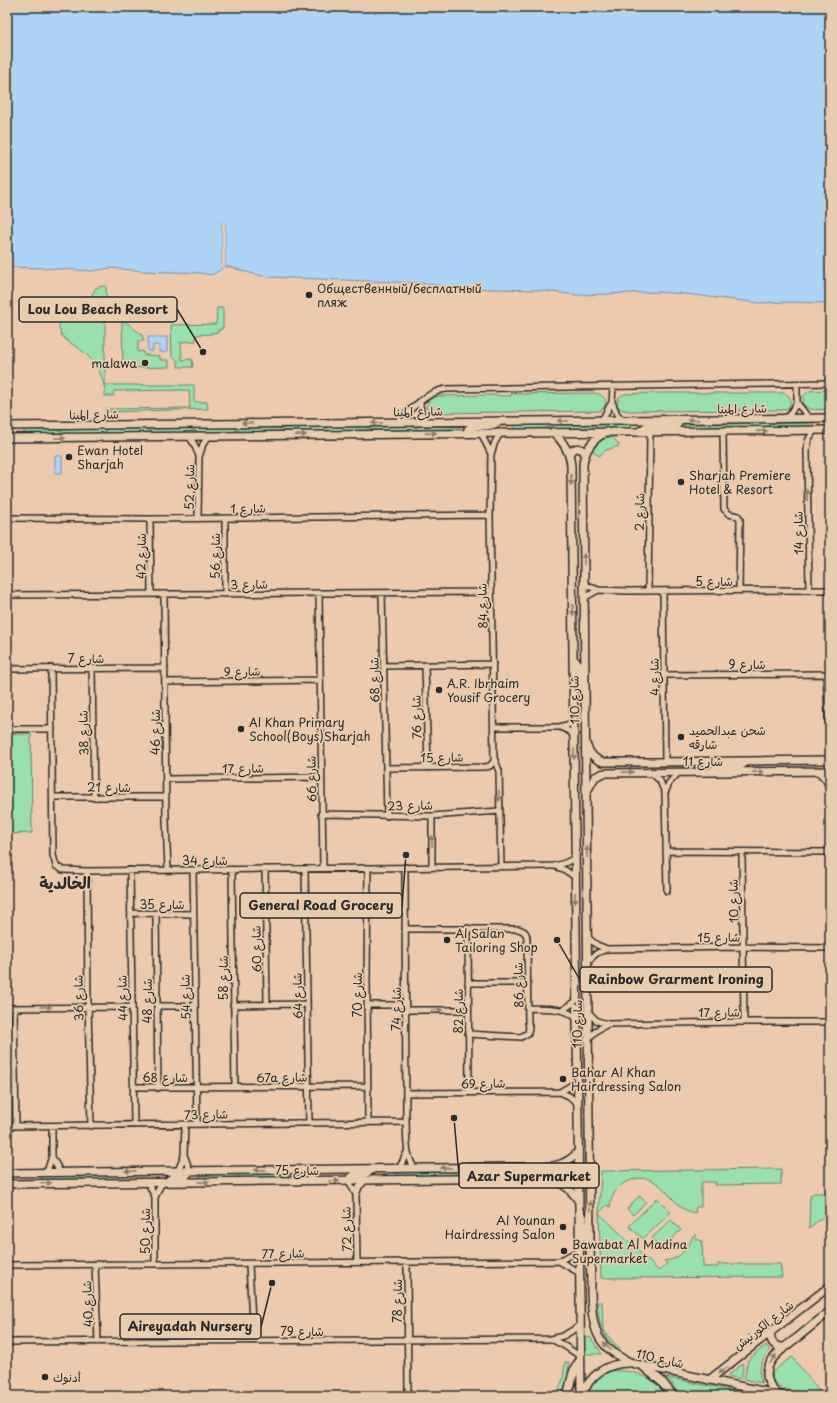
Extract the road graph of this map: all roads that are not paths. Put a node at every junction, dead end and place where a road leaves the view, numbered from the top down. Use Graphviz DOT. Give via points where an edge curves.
graph roads {
  1 [pos="830,383"];
  2 [pos="797,384"];
  3 [pos="613,387"];
  4 [pos="420,402"];
  5 [pos="612,402"];
  6 [pos="797,402"];
  7 [pos="787,418"];
  8 [pos="809,418"];
  9 [pos="830,418"];
  10 [pos="602,420"];
  11 [pos="678,420"];
  12 [pos="499,421"];
  13 [pos="622,421"];
  14 [pos="426,422"];
  15 [pos="396,423"];
  16 [pos="10,426"];
  17 [pos="814,430"];
  18 [pos="830,430"];
  19 [pos="723,431"];
  20 [pos="7,432"];
  21 [pos="501,432"];
  22 [pos="553,432"];
  23 [pos="606,432"];
  24 [pos="638,432"];
  25 [pos="650,432"];
  26 [pos="467,433"];
  27 [pos="481,433"];
  28 [pos="189,436"];
  29 [pos="208,436"];
  30 [pos="7,438"];
  31 [pos="585,453"];
  32 [pos="491,454"];
  33 [pos="569,455"];
  34 [pos="199,457"];
  35 [pos="490,515"];
  36 [pos="7,518"];
  37 [pos="198,518"];
  38 [pos="225,518"];
  39 [pos="150,519"];
  40 [pos="584,584"];
  41 [pos="598,590"];
  42 [pos="739,590"];
  43 [pos="809,590"];
  44 [pos="830,590"];
  45 [pos="648,591"];
  46 [pos="663,591"];
  47 [pos="491,592"];
  48 [pos="318,593"];
  49 [pos="382,593"];
  50 [pos="151,594"];
  51 [pos="164,594"];
  52 [pos="225,594"];
  53 [pos="7,595"];
  54 [pos="584,598"];
  55 [pos="573,660"];
  56 [pos="493,664"];
  57 [pos="383,666"];
  58 [pos="425,666"];
  59 [pos="51,668"];
  60 [pos="92,668"];
  61 [pos="165,668"];
  62 [pos="7,669"];
  63 [pos="828,674"];
  64 [pos="664,675"];
  65 [pos="320,680"];
  66 [pos="165,682"];
  67 [pos="585,700"];
  68 [pos="574,721"];
  69 [pos="494,727"];
  70 [pos="559,727"];
  71 [pos="7,729"];
  72 [pos="52,729"];
  73 [pos="574,735"];
  74 [pos="586,744"];
  75 [pos="830,748"];
  76 [pos="494,758"];
  77 [pos="830,760"];
  78 [pos="746,761"];
  79 [pos="665,762"];
  80 [pos="386,768"];
  81 [pos="428,768"];
  82 [pos="817,771"];
  83 [pos="830,771"];
  84 [pos="651,772"];
  85 [pos="679,772"];
  86 [pos="711,772"];
  87 [pos="321,777"];
  88 [pos="575,777"];
  89 [pos="166,779"];
  90 [pos="830,789"];
  91 [pos="665,792"];
  92 [pos="586,794"];
  93 [pos="53,797"];
  94 [pos="166,797"];
  95 [pos="94,798"];
  96 [pos="499,811"];
  97 [pos="321,814"];
  98 [pos="387,816"];
  99 [pos="432,816"];
  100 [pos="830,844"];
  101 [pos="667,851"];
  102 [pos="742,852"];
  103 [pos="830,852"];
  104 [pos="575,858"];
  105 [pos="501,866"];
  106 [pos="554,866"];
  107 [pos="404,867"];
  108 [pos="432,867"];
  109 [pos="323,868"];
  110 [pos="368,868"];
  111 [pos="265,869"];
  112 [pos="305,869"];
  113 [pos="130,870"];
  114 [pos="168,870"];
  115 [pos="193,870"];
  116 [pos="232,870"];
  117 [pos="87,871"];
  118 [pos="576,877"];
  119 [pos="667,891"];
  120 [pos="306,905"];
  121 [pos="367,905"];
  122 [pos="131,913"];
  123 [pos="156,914"];
  124 [pos="193,914"];
  125 [pos="468,928"];
  126 [pos="405,929"];
  127 [pos="587,937"];
  128 [pos="744,947"];
  129 [pos="830,948"];
  130 [pos="607,949"];
  131 [pos="588,961"];
  132 [pos="528,982"];
  133 [pos="468,983"];
  134 [pos="576,1001"];
  135 [pos="267,1004"];
  136 [pos="307,1004"];
  137 [pos="233,1005"];
  138 [pos="367,1005"];
  139 [pos="157,1006"];
  140 [pos="195,1006"];
  141 [pos="88,1007"];
  142 [pos="132,1007"];
  143 [pos="7,1008"];
  144 [pos="14,1008"];
  145 [pos="405,1008"];
  146 [pos="528,1008"];
  147 [pos="468,1010"];
  148 [pos="563,1010"];
  149 [pos="588,1012"];
  150 [pos="576,1019"];
  151 [pos="744,1022"];
  152 [pos="830,1022"];
  153 [pos="608,1024"];
  154 [pos="468,1034"];
  155 [pos="588,1039"];
  156 [pos="7,1066"];
  157 [pos="15,1066"];
  158 [pos="577,1082"];
  159 [pos="308,1086"];
  160 [pos="367,1086"];
  161 [pos="134,1087"];
  162 [pos="235,1087"];
  163 [pos="158,1088"];
  164 [pos="196,1088"];
  165 [pos="560,1092"];
  166 [pos="406,1093"];
  167 [pos="469,1093"];
  168 [pos="577,1103"];
  169 [pos="368,1122"];
  170 [pos="406,1122"];
  171 [pos="309,1123"];
  172 [pos="185,1124"];
  173 [pos="196,1124"];
  174 [pos="134,1125"];
  175 [pos="7,1126"];
  176 [pos="16,1126"];
  177 [pos="52,1126"];
  178 [pos="91,1126"];
  179 [pos="407,1151"];
  180 [pos="578,1152"];
  181 [pos="184,1155"];
  182 [pos="52,1156"];
  183 [pos="558,1166"];
  184 [pos="373,1169"];
  185 [pos="399,1169"];
  186 [pos="415,1169"];
  187 [pos="178,1171"];
  188 [pos="190,1171"];
  189 [pos="47,1172"];
  190 [pos="60,1172"];
  191 [pos="7,1173"];
  192 [pos="349,1181"];
  193 [pos="365,1181"];
  194 [pos="557,1181"];
  195 [pos="148,1183"];
  196 [pos="164,1183"];
  197 [pos="7,1184"];
  198 [pos="356,1195"];
  199 [pos="155,1198"];
  200 [pos="578,1200"];
  201 [pos="578,1211"];
  202 [pos="590,1238"];
  203 [pos="578,1251"];
  204 [pos="559,1261"];
  205 [pos="357,1262"];
  206 [pos="406,1262"];
  207 [pos="156,1264"];
  208 [pos="249,1264"];
  209 [pos="7,1265"];
  210 [pos="95,1265"];
  211 [pos="578,1272"];
  212 [pos="830,1286"];
  213 [pos="830,1311"];
  214 [pos="580,1326"];
  215 [pos="771,1332"];
  216 [pos="550,1339"];
  217 [pos="407,1340"];
  218 [pos="253,1341"];
  219 [pos="7,1342"];
  220 [pos="98,1342"];
  221 [pos="785,1346"];
  222 [pos="580,1358"];
  223 [pos="639,1365"];
  224 [pos="709,1380"];
  225 [pos="777,1394"];
  226 [pos="408,1396"];
  227 [pos="567,1396"];
  228 [pos="582,1396"];
  229 [pos="673,1396"];
  230 [pos="786,1396"];
  1 -- 2 [label="street"];
  2 -- 3 [label="street"];
  2 -- 6 [label="street"];
  3 -- 4 [label="street" via="446,389 430,394"];
  3 -- 5 [label="street"];
  4 -- 14 [label="street" via="421,415"];
  4 -- 15 [label="street"];
  5 -- 10 [label="street"];
  5 -- 13 [label="street"];
  6 -- 7 [label="street"];
  6 -- 8 [label="street"];
  7 -- 8 [label="main road, شارع المينا"];
  7 -- 11 [label="main road, شارع المينا, one-way"];
  8 -- 9 [label="main road, شارع المينا"];
  10 -- 12 [label="main road, شارع المينا, one-way"];
  10 -- 13 [label="main road, شارع المينا"];
  11 -- 13 [label="main road, شارع المينا"];
  11 -- 24 [label="main road" via="678,424 674,426 646,427"];
  12 -- 14 [label="main road, شارع المينا"];
  12 -- 26 [label="main road" via="491,426 469,428"];
  14 -- 15 [label="main road, شارع المينا"];
  15 -- 16 [label="main road, شارع المينا, one-way"];
  16 -- 20 [label="main road" via="11,430"];
  17 -- 18 [label="main road, شارع المينا"];
  19 -- 17 [label="main road, شارع المينا, one-way"];
  43 -- 17 [label="street, شارع 14, one-way" via="807,450 808,441"];
  19 -- 25 [label="main road, شارع المينا"];
  19 -- 42 [label="street" via="724,509 728,514 738,516 740,521"];
  21 -- 22 [label="main road, شارع المينا"];
  21 -- 27 [label="main road, شارع المينا"];
  21 -- 32 [label="street, شارع 84"];
  22 -- 23 [label="main road, شارع المينا"];
  22 -- 33 [label="main road, شارع 110" via="564,444"];
  23 -- 24 [label="main road, شارع المينا"];
  23 -- 31 [label="main road" via="591,443"];
  24 -- 25 [label="main road, شارع المينا"];
  25 -- 45 [label="street, شارع 2"];
  26 -- 27 [label="main road, شارع المينا"];
  29 -- 26 [label="main road, شارع المينا, one-way"];
  27 -- 32 [label="street, شارع 84"];
  28 -- 29 [label="main road, شارع المينا"];
  30 -- 28 [label="main road, شارع المينا, one-way"];
  28 -- 34 [label="street, شارع 52"];
  29 -- 34 [label="street, شارع 52"];
  31 -- 33 [label="main road" via="578,448 572,450"];
  40 -- 31 [label="main road, شارع 110, one-way"];
  32 -- 35 [label="street, شارع 84"];
  33 -- 55 [label="main road, شارع 110, one-way"];
  34 -- 37 [label="street, شارع 52"];
  35 -- 38 [label="street, شارع 1"];
  35 -- 47 [label="street, شارع 84"];
  36 -- 39 [label="street, شارع 1"];
  37 -- 38 [label="street, شارع 1"];
  37 -- 39 [label="street, شارع 1"];
  38 -- 52 [label="street, شارع 56"];
  39 -- 50 [label="street, شارع 42"];
  40 -- 41 [label="street, شارع 5"];
  40 -- 54 [label="main road, شارع 110"];
  41 -- 45 [label="street, شارع 5"];
  41 -- 54 [label="street"];
  42 -- 43 [label="street, شارع 5"];
  42 -- 46 [label="street, شارع 5"];
  43 -- 44 [label="street, شارع 5"];
  45 -- 46 [label="street, شارع 5"];
  46 -- 64 [label="street, شارع 4"];
  47 -- 49 [label="street, شارع 3"];
  47 -- 56 [label="street, شارع 84"];
  48 -- 49 [label="street, شارع 3"];
  48 -- 52 [label="street, شارع 3"];
  48 -- 65 [label="street, شارع 66"];
  49 -- 57 [label="street, شارع 68"];
  50 -- 51 [label="street, شارع 3"];
  50 -- 53 [label="street, شارع 3"];
  51 -- 52 [label="street, شارع 3"];
  51 -- 61 [label="street, شارع 46"];
  54 -- 67 [label="main road, شارع 110"];
  55 -- 67 [label="main road" via="580,664 580,690"];
  55 -- 68 [label="main road, شارع 110"];
  56 -- 58 [label="street"];
  56 -- 69 [label="street, شارع 84"];
  57 -- 58 [label="street"];
  57 -- 80 [label="street, شارع 68"];
  58 -- 81 [label="street, شارع 76"];
  59 -- 60 [label="street, شارع 7"];
  59 -- 62 [label="street, شارع 7"];
  59 -- 72 [label="street, شارع 34"];
  60 -- 61 [label="street, شارع 7"];
  60 -- 95 [label="street, شارع 38"];
  61 -- 66 [label="street, شارع 46"];
  63 -- 64 [label="street, شارع 9"];
  63 -- 75 [label="street"];
  64 -- 79 [label="street, شارع 4"];
  65 -- 66 [label="street, شارع 9"];
  65 -- 87 [label="street, شارع 66"];
  66 -- 89 [label="street, شارع 46"];
  67 -- 74 [label="main road, شارع 110"];
  68 -- 70 [label="street"];
  68 -- 73 [label="main road, شارع 110"];
  69 -- 70 [label="street"];
  69 -- 76 [label="street, شارع 84"];
  70 -- 73 [label="street"];
  71 -- 72 [label="street"];
  72 -- 93 [label="street, شارع 34"];
  73 -- 88 [label="main road, شارع 110, one-way"];
  74 -- 79 [label="main road, شارع 11" via="593,756 602,761"];
  74 -- 92 [label="main road, شارع 110"];
  76 -- 81 [label="street, شارع 15" via="488,767"];
  76 -- 96 [label="street, شارع 84, one-way" via="499,771"];
  77 -- 78 [label="main road, شارع 11"];
  78 -- 79 [label="main road, شارع 11"];
  78 -- 86 [label="main road" via="740,766 719,767"];
  80 -- 81 [label="street, شارع 15"];
  80 -- 98 [label="street, شارع 68"];
  82 -- 83 [label="main road, شارع 11"];
  86 -- 82 [label="main road, شارع 11, one-way"];
  82 -- 90 [label="street"];
  84 -- 85 [label="main road, شارع 11"];
  84 -- 91 [label="street" via="660,781"];
  92 -- 84 [label="main road, شارع 11, one-way" via="592,781 600,774"];
  85 -- 86 [label="main road, شارع 11"];
  85 -- 91 [label="street"];
  87 -- 89 [label="street, شارع 17"];
  87 -- 97 [label="street, شارع 66"];
  88 -- 92 [label="main road" via="579,782 580,794"];
  88 -- 104 [label="main road, شارع 110"];
  89 -- 94 [label="street, شارع 46"];
  91 -- 101 [label="street"];
  127 -- 92 [label="main road, شارع 110, one-way"];
  93 -- 95 [label="street, شارع 21"];
  93 -- 117 [label="street, شارع 34" via="55,864 61,870"];
  94 -- 95 [label="street, شارع 21"];
  94 -- 114 [label="street, شارع 46"];
  96 -- 99 [label="street, شارع 23"];
  96 -- 105 [label="street, شارع 84"];
  97 -- 98 [label="street, شارع 23"];
  97 -- 109 [label="street, شارع 66"];
  98 -- 99 [label="street, شارع 23"];
  108 -- 99 [label="street, one-way"];
  100 -- 103 [label="street"];
  101 -- 102 [label="street"];
  101 -- 119 [label="street"];
  102 -- 103 [label="street"];
  102 -- 128 [label="street, شارع 10"];
  104 -- 106 [label="street, شارع 34"];
  104 -- 118 [label="main road, شارع 110"];
  105 -- 106 [label="street, شارع 34"];
  105 -- 108 [label="street, شارع 34"];
  106 -- 118 [label="street, شارع 34"];
  107 -- 108 [label="street, شارع 34"];
  107 -- 110 [label="street, شارع 34"];
  107 -- 126 [label="street, شارع 74"];
  109 -- 110 [label="street, شارع 34"];
  109 -- 112 [label="street, شارع 34"];
  110 -- 121 [label="street, شارع 70"];
  111 -- 112 [label="street, شارع 34"];
  111 -- 116 [label="street, شارع 34"];
  111 -- 135 [label="street, شارع 60"];
  112 -- 120 [label="street, شارع 64"];
  113 -- 114 [label="street, شارع 34"];
  113 -- 117 [label="street, شارع 34"];
  113 -- 122 [label="street, شارع 44"];
  114 -- 115 [label="street, شارع 34"];
  115 -- 116 [label="street, شارع 34"];
  115 -- 124 [label="street, شارع 54"];
  116 -- 137 [label="street, شارع 58"];
  117 -- 141 [label="street, شارع 36"];
  118 -- 134 [label="main road, شارع 110, one-way"];
  120 -- 121 [label="street"];
  120 -- 136 [label="street, شارع 64"];
  121 -- 138 [label="street, شارع 70"];
  122 -- 123 [label="street, شارع 35"];
  122 -- 142 [label="street, شارع 44"];
  123 -- 124 [label="street, شارع 35"];
  123 -- 139 [label="street, شارع 48"];
  124 -- 140 [label="street, شارع 54"];
  125 -- 126 [label="street"];
  125 -- 132 [label="street, شارع 86" via="524,931 527,936"];
  125 -- 133 [label="street, شارع 82"];
  126 -- 145 [label="street, شارع 74"];
  127 -- 130 [label="street"];
  127 -- 131 [label="main road, شارع 110"];
  128 -- 129 [label="street, شارع 15"];
  128 -- 130 [label="street, شارع 15"];
  128 -- 151 [label="street, شارع 10"];
  130 -- 131 [label="street"];
  131 -- 149 [label="main road, شارع 110"];
  132 -- 133 [label="street"];
  132 -- 146 [label="street, شارع 86"];
  133 -- 147 [label="street, شارع 82"];
  134 -- 148 [label="street"];
  134 -- 150 [label="main road, شارع 110"];
  135 -- 136 [label="street"];
  135 -- 137 [label="street"];
  136 -- 159 [label="street, شارع 64"];
  137 -- 162 [label="street, شارع 58"];
  138 -- 145 [label="street"];
  138 -- 160 [label="street, شارع 70"];
  139 -- 140 [label="street"];
  139 -- 163 [label="street, شارع 48"];
  140 -- 164 [label="street, شارع 54"];
  141 -- 142 [label="street"];
  144 -- 141 [label="street, one-way"];
  141 -- 178 [label="street, شارع 36"];
  142 -- 161 [label="street, شارع 44"];
  143 -- 144 [label="street"];
  144 -- 157 [label="street"];
  145 -- 147 [label="street, one-way"];
  145 -- 166 [label="street, شارع 74"];
  146 -- 148 [label="street"];
  146 -- 154 [label="street, شارع 86" via="528,1023 524,1032 516,1036"];
  147 -- 154 [label="street, شارع 82"];
  148 -- 150 [label="street"];
  149 -- 153 [label="street, شارع 17" via="597,1021"];
  149 -- 155 [label="main road, شارع 110"];
  150 -- 158 [label="main road, شارع 110"];
  151 -- 152 [label="street, شارع 17"];
  151 -- 153 [label="street, شارع 17"];
  153 -- 155 [label="street"];
  154 -- 167 [label="street, شارع 82"];
  202 -- 155 [label="main road, شارع 110, one-way"];
  156 -- 157 [label="street"];
  157 -- 176 [label="street"];
  158 -- 165 [label="street, شارع 69"];
  158 -- 168 [label="main road, شارع 110"];
  159 -- 160 [label="street, 67a شارع"];
  159 -- 162 [label="street, 67a شارع"];
  159 -- 171 [label="street, شارع 64"];
  160 -- 169 [label="street, شارع 70"];
  161 -- 163 [label="street, شارع 68"];
  161 -- 174 [label="street, شارع 44"];
  162 -- 164 [label="street, 67a شارع"];
  163 -- 164 [label="street, شارع 68"];
  164 -- 173 [label="street, شارع 54"];
  165 -- 167 [label="street, شارع 69"];
  165 -- 168 [label="street"];
  166 -- 167 [label="street, شارع 69"];
  166 -- 170 [label="street, شارع 74"];
  168 -- 180 [label="main road, شارع 110"];
  169 -- 170 [label="street, شارع 73"];
  169 -- 171 [label="street, شارع 73"];
  170 -- 179 [label="street, شارع 74"];
  171 -- 173 [label="street, شارع 73"];
  172 -- 173 [label="street, شارع 73"];
  172 -- 174 [label="street, شارع 73"];
  172 -- 181 [label="street"];
  174 -- 178 [label="street, شارع 73"];
  175 -- 176 [label="street, شارع 73"];
  176 -- 177 [label="street, شارع 73"];
  177 -- 178 [label="street, شارع 73"];
  177 -- 182 [label="street"];
  179 -- 185 [label="street, شارع 74"];
  179 -- 186 [label="street, شارع 74"];
  180 -- 183 [label="main road"];
  180 -- 200 [label="main road, شارع 110"];
  181 -- 187 [label="street"];
  181 -- 188 [label="street"];
  182 -- 189 [label="street"];
  182 -- 190 [label="street"];
  183 -- 186 [label="main road, شارع 75, one-way"];
  183 -- 194 [label="main road" via="562,1173"];
  184 -- 185 [label="main road, شارع 75"];
  184 -- 188 [label="main road, شارع 75, one-way"];
  184 -- 192 [label="main road" via="368,1173 353,1175"];
  185 -- 186 [label="main road, شارع 75"];
  187 -- 188 [label="main road, شارع 75"];
  187 -- 190 [label="main road, شارع 75, one-way"];
  188 -- 196 [label="main road" via="185,1177 172,1178"];
  189 -- 190 [label="main road, شارع 75"];
  189 -- 191 [label="main road, شارع 75"];
  192 -- 193 [label="main road, شارع 75"];
  196 -- 192 [label="main road, شارع 75, one-way"];
  192 -- 198 [label="street, شارع 72"];
  193 -- 194 [label="main road, شارع 75" via="537,1178"];
  193 -- 198 [label="street, شارع 72"];
  194 -- 200 [label="main road" via="566,1186"];
  195 -- 196 [label="main road, شارع 75"];
  197 -- 195 [label="main road, شارع 75, one-way"];
  195 -- 199 [label="street, شارع 50"];
  196 -- 199 [label="street, شارع 50"];
  198 -- 205 [label="street, شارع 72"];
  199 -- 207 [label="street, شارع 50"];
  200 -- 201 [label="main road, شارع 110"];
  201 -- 202 [label="main road" via="583,1218 584,1236"];
  201 -- 203 [label="main road, شارع 110"];
  223 -- 202 [label="main road, شارع 110, one-way" via="613,1353 602,1342 595,1329 591,1305"];
  203 -- 204 [label="street, شارع 77"];
  203 -- 211 [label="main road, شارع 110"];
  204 -- 206 [label="street, شارع 77"];
  204 -- 211 [label="street"];
  205 -- 206 [label="street, شارع 77"];
  205 -- 208 [label="street, شارع 77"];
  206 -- 217 [label="street, شارع 78"];
  207 -- 208 [label="street, شارع 77"];
  207 -- 210 [label="street, شارع 77"];
  208 -- 218 [label="street"];
  209 -- 210 [label="street, شارع 77"];
  210 -- 220 [label="street, شارع 40"];
  211 -- 214 [label="main road, شارع 110"];
  212 -- 215 [label="main road, شارع الكورنيش"];
  213 -- 221 [label="main road"];
  214 -- 216 [label="street, شارع 79" via="569,1334"];
  214 -- 222 [label="main road, شارع 110"];
  215 -- 221 [label="main road" via="774,1345"];
  215 -- 224 [label="main road, شارع الكورنيش, one-way"];
  216 -- 217 [label="street, شارع 79"];
  216 -- 222 [label="street, شارع 79"];
  217 -- 218 [label="street, شارع 79"];
  217 -- 226 [label="street, شارع 78"];
  218 -- 220 [label="street, شارع 79"];
  219 -- 220 [label="street, شارع 79"];
  225 -- 221 [label="main road, one-way" via="769,1384 767,1368"];
  222 -- 227 [label="main road" via="573,1370"];
  222 -- 228 [label="main road, شارع 110"];
  223 -- 224 [label="main road, شارع 110"];
  223 -- 228 [label="main road" via="622,1363 603,1369 589,1382"];
  223 -- 229 [label="main road" via="661,1381"];
  224 -- 225 [label="main road, شارع 110"];
  225 -- 230 [label="main road, شارع 110"];
}
